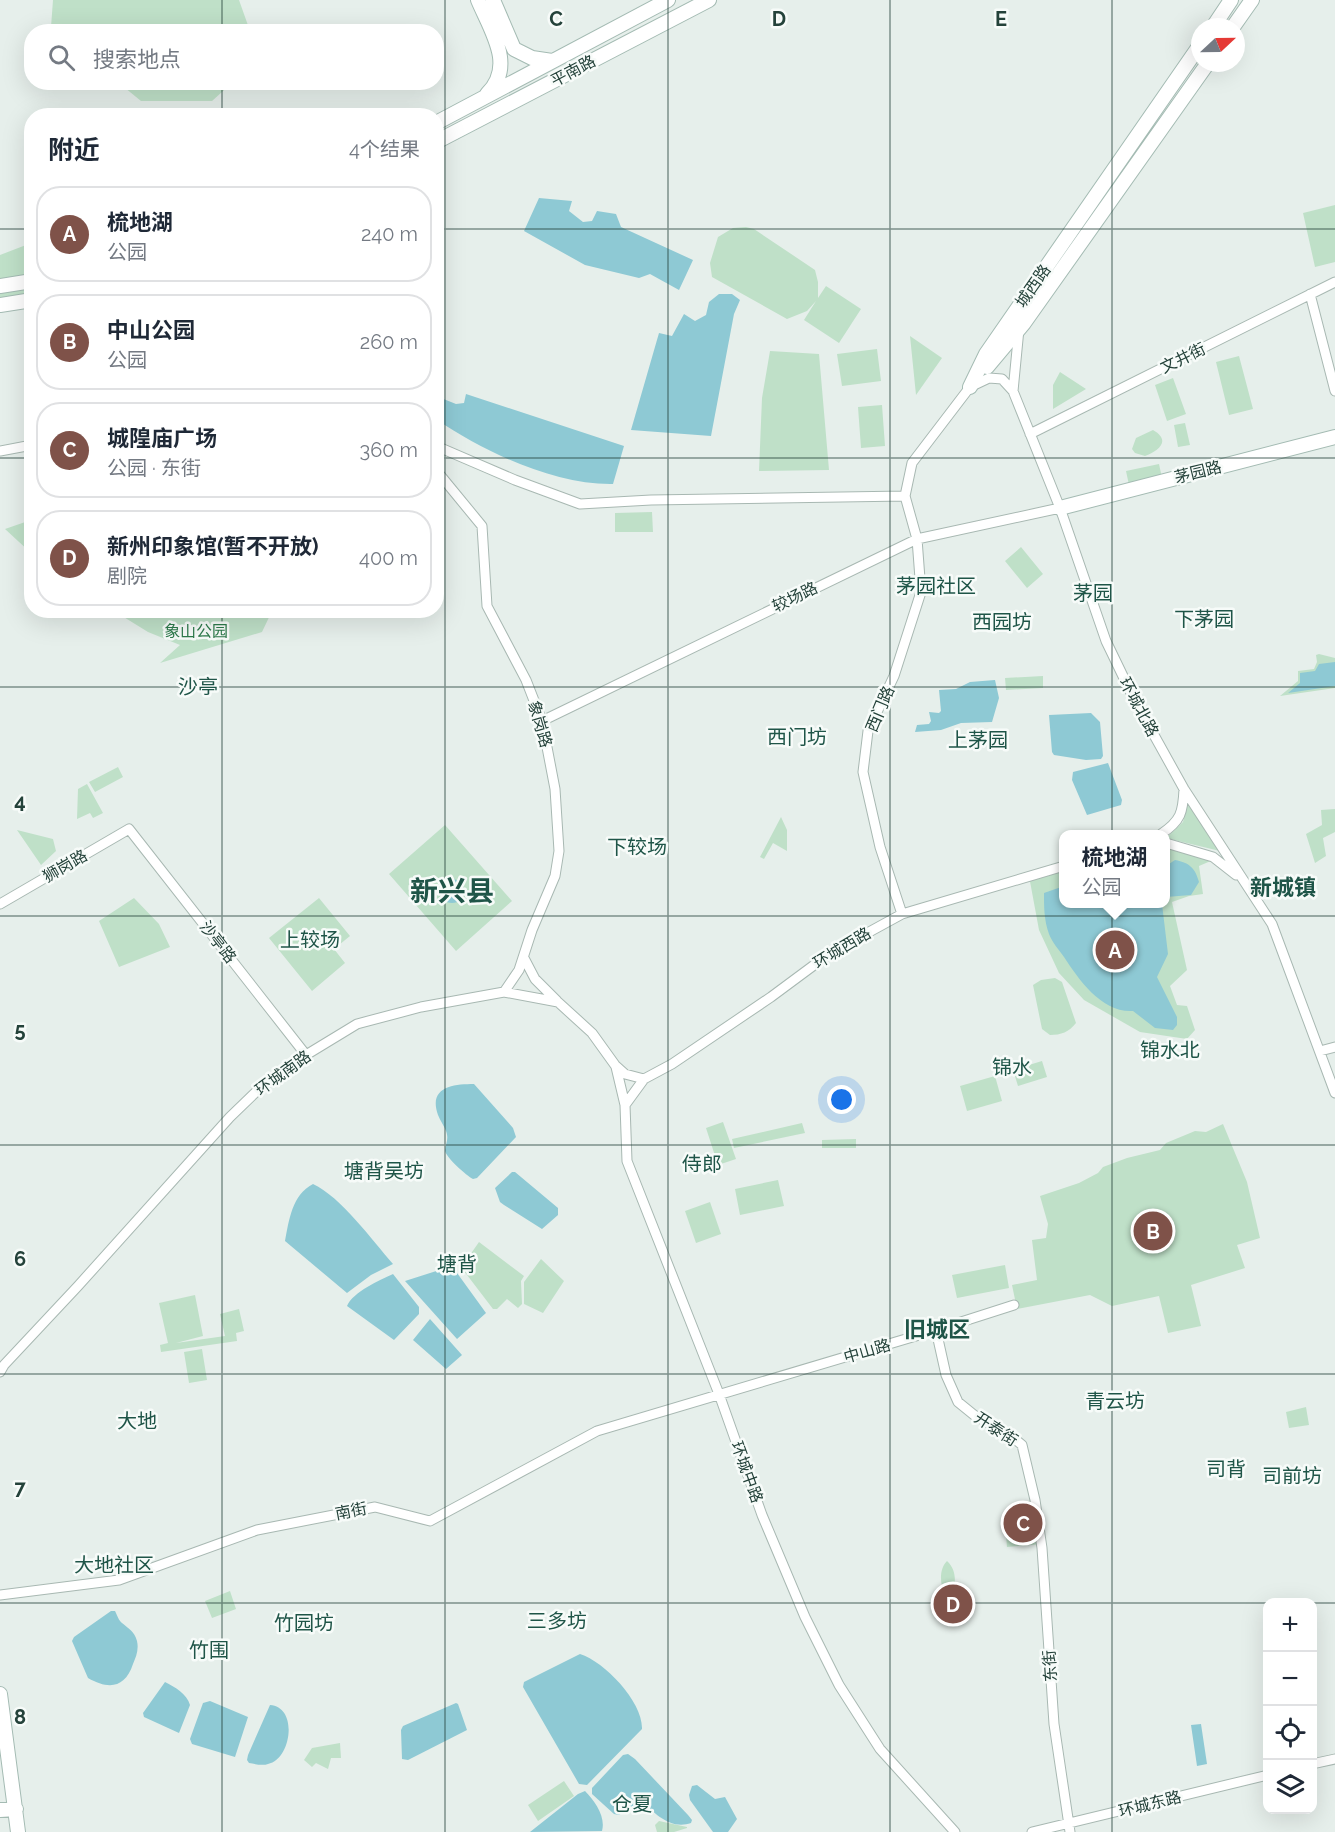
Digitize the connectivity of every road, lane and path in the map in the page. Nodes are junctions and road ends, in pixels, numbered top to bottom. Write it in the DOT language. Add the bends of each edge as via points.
graph roads {
  1 [pos="478,0"];
  2 [pos="493,0"];
  3 [pos="668,0"];
  4 [pos="709,0"];
  5 [pos="1232,0"];
  6 [pos="1252,0"];
  7 [pos="1219,18"];
  8 [pos="1239,18"];
  9 [pos="1191,58"];
  10 [pos="552,61"];
  11 [pos="1202,72"];
  12 [pos="480,101"];
  13 [pos="444,119"];
  14 [pos="444,138"];
  15 [pos="24,282"];
  16 [pos="1335,282"];
  17 [pos="0,286"];
  18 [pos="1310,294"];
  19 [pos="1025,297"];
  20 [pos="24,301"];
  21 [pos="0,305"];
  22 [pos="970,387"];
  23 [pos="1014,391"];
  24 [pos="1335,391"];
  25 [pos="1030,434"];
  26 [pos="1335,437"];
  27 [pos="24,446"];
  28 [pos="444,449"];
  29 [pos="0,451"];
  30 [pos="444,480"];
  31 [pos="905,496"];
  32 [pos="1060,508"];
  33 [pos="917,539"];
  34 [pos="542,721"];
  35 [pos="1184,789"];
  36 [pos="129,829"];
  37 [pos="1167,830"];
  38 [pos="1170,844"];
  39 [pos="1059,867"];
  40 [pos="1242,880"];
  41 [pos="0,903"];
  42 [pos="902,914"];
  43 [pos="524,958"];
  44 [pos="504,992"];
  45 [pos="558,1002"];
  46 [pos="1335,1047"];
  47 [pos="1320,1051"];
  48 [pos="306,1055"];
  49 [pos="615,1065"];
  50 [pos="644,1079"];
  51 [pos="1335,1093"];
  52 [pos="626,1106"];
  53 [pos="1014,1305"];
  54 [pos="936,1330"];
  55 [pos="1,1367"];
  56 [pos="719,1394"];
  57 [pos="1035,1500"];
  58 [pos="0,1595"];
  59 [pos="0,1694"];
  60 [pos="1335,1759"];
  61 [pos="1317,1763"];
  62 [pos="1263,1776"];
  63 [pos="16,1809"];
  64 [pos="0,1810"];
  65 [pos="1069,1828"];
  66 [pos="18,1832"];
  67 [pos="955,1832"];
  68 [pos="1032,1832"];
  1 -- 12 [label="main road" via="502,63 493,88"];
  2 -- 10 [label="main road" via="514,49 532,58"];
  3 -- 10 [label="main road, 平南路"];
  4 -- 14 [label="main road, 平南路"];
  5 -- 7 [label="main road"];
  6 -- 8 [label="main road"];
  9 -- 19 [label="main road, 城西路"];
  10 -- 12 [label="main road, 平南路"];
  11 -- 22 [label="main road" via="1024,323"];
  12 -- 13 [label="main road, 平南路"];
  15 -- 17 [label="main road"];
  16 -- 18 [label="street, 文井街"];
  18 -- 24 [label="street"];
  18 -- 25 [label="street, 文井街"];
  19 -- 22 [label="main road, 城西路" via="986,354"];
  19 -- 23 [label="street, 环城北路"];
  20 -- 21 [label="main road"];
  22 -- 23 [label="street" via="989,378 1002,380"];
  22 -- 31 [label="street, 城西路" via="912,464"];
  23 -- 25 [label="street, 环城北路"];
  25 -- 32 [label="street, 环城北路"];
  26 -- 32 [label="main road, 茅园路"];
  27 -- 29 [label="street"];
  28 -- 31 [label="street" via="580,504"];
  30 -- 34 [label="street, 象岗路" via="482,526 487,606 526,680"];
  31 -- 33 [label="street, 城西路"];
  32 -- 33 [label="street, 较场路"];
  32 -- 35 [label="street, 环城北路" via="1106,641"];
  33 -- 34 [label="street, 较场路"];
  33 -- 42 [label="street, 西门路" via="921,591 894,676 868,731 863,772 880,847"];
  34 -- 43 [label="street, 象岗路" via="555,789 559,851 555,876"];
  35 -- 37 [label="street" via="1183,810"];
  35 -- 40 [label="street, 环城北路"];
  36 -- 41 [label="street, 狮岗路"];
  36 -- 48 [label="street, 沙亭路"];
  38 -- 40 [label="street" via="1213,857"];
  39 -- 42 [label="street, 环城西路"];
  40 -- 47 [label="street, 环城北路" via="1272,924"];
  42 -- 50 [label="street, 环城西路" via="829,954 672,1064"];
  43 -- 44 [label="street, 象岗路"];
  43 -- 45 [label="street" via="535,979"];
  44 -- 45 [label="street, 环城南路"];
  44 -- 48 [label="street, 环城南路" via="419,1007 357,1024"];
  45 -- 49 [label="street" via="592,1033"];
  46 -- 47 [label="street"];
  47 -- 51 [label="street, 环城北路"];
  48 -- 55 [label="street, 环城南路" via="259,1089 230,1117"];
  49 -- 50 [label="street" via="625,1074"];
  49 -- 52 [label="street, 环城中路"];
  50 -- 52 [label="street"];
  52 -- 56 [label="street, 环城中路" via="627,1161"];
  53 -- 54 [label="street, 中山路"];
  54 -- 56 [label="street, 中山路"];
  54 -- 57 [label="street, 开泰街" via="946,1375 958,1402 1022,1445"];
  56 -- 58 [label="street, 南街" via="597,1431 430,1521 375,1507 257,1530 119,1580"];
  56 -- 67 [label="street, 环城中路" via="771,1536 839,1685 880,1749"];
  57 -- 65 [label="street, 东街" via="1054,1724"];
  59 -- 63 [label="main road"];
  60 -- 61 [label="street"];
  62 -- 65 [label="street, 环城东路"];
  63 -- 64 [label="main road"];
  63 -- 66 [label="main road"];
  65 -- 68 [label="street, 环城东路"];
}
